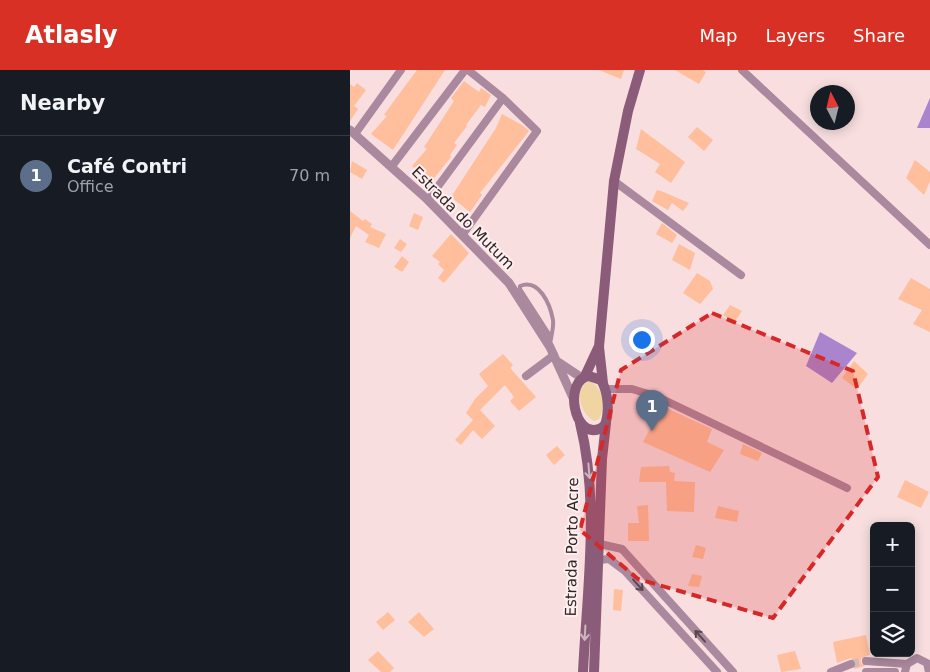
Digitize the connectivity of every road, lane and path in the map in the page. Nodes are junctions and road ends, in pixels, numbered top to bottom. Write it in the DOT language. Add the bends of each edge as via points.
graph roads {
  1 [pos="401,70"];
  2 [pos="464,70"];
  3 [pos="468,70"];
  4 [pos="640,70"];
  5 [pos="742,70"];
  6 [pos="503,98"];
  7 [pos="352,132"];
  8 [pos="392,166"];
  9 [pos="614,181"];
  10 [pos="428,200"];
  11 [pos="463,234"];
  12 [pos="930,245"];
  13 [pos="741,275"];
  14 [pos="551,337"];
  15 [pos="599,347"];
  16 [pos="554,355"];
  17 [pos="526,376"];
  18 [pos="583,377"];
  19 [pos="604,386"];
  20 [pos="574,400"];
  21 [pos="580,423"];
  22 [pos="606,423"];
  23 [pos="847,488"];
  24 [pos="600,544"];
  25 [pos="599,560"];
  26 [pos="866,661"];
  27 [pos="851,664"];
  28 [pos="906,664"];
  29 [pos="583,672"];
  30 [pos="594,672"];
  31 [pos="717,672"];
  32 [pos="733,672"];
  33 [pos="831,672"];
  34 [pos="866,672"];
  35 [pos="895,672"];
  36 [pos="905,672"];
  37 [pos="929,672"];
  1 -- 7 [label="street"];
  2 -- 8 [label="street"];
  3 -- 6 [label="street"];
  4 -- 9 [label="main road" via="628,110"];
  5 -- 12 [label="street"];
  6 -- 10 [label="street"];
  6 -- 11 [label="street" via="536,131"];
  7 -- 8 [label="street, Estrada do Mutum"];
  8 -- 10 [label="street, Estrada do Mutum"];
  9 -- 13 [label="street"];
  9 -- 15 [label="main road"];
  10 -- 11 [label="street, Estrada do Mutum"];
  11 -- 16 [label="street, Estrada do Mutum" via="509,284"];
  14 -- 14 [label="lane" via="553,321 542,292 526,283 520,286"];
  14 -- 16 [label="lane"];
  15 -- 18 [label="main road"];
  15 -- 19 [label="main road"];
  16 -- 17 [label="street"];
  16 -- 18 [label="street, Estrada do Mutum"];
  16 -- 20 [label="street, Estrada do Mutum"];
  18 -- 19 [label="main road" via="594,376"];
  18 -- 20 [label="main road" via="576,386"];
  19 -- 22 [label="main road"];
  19 -- 23 [label="street" via="632,389 658,397"];
  20 -- 21 [label="main road"];
  21 -- 22 [label="main road" via="593,431"];
  21 -- 29 [label="main road, Estrada Porto Acre, one-way" via="588,454 591,487"];
  22 -- 24 [label="main road, Estrada Porto Acre"];
  24 -- 25 [label="main road, Estrada Porto Acre"];
  32 -- 24 [label="street, one-way" via="622,549"];
  25 -- 30 [label="main road, Estrada Porto Acre"];
  25 -- 31 [label="street, one-way" via="609,559 625,571"];
  26 -- 28 [label="street"];
  27 -- 33 [label="street"];
  28 -- 36 [label="street"];
  28 -- 37 [label="street" via="911,659 923,659"];
  34 -- 35 [label="street"];
}
